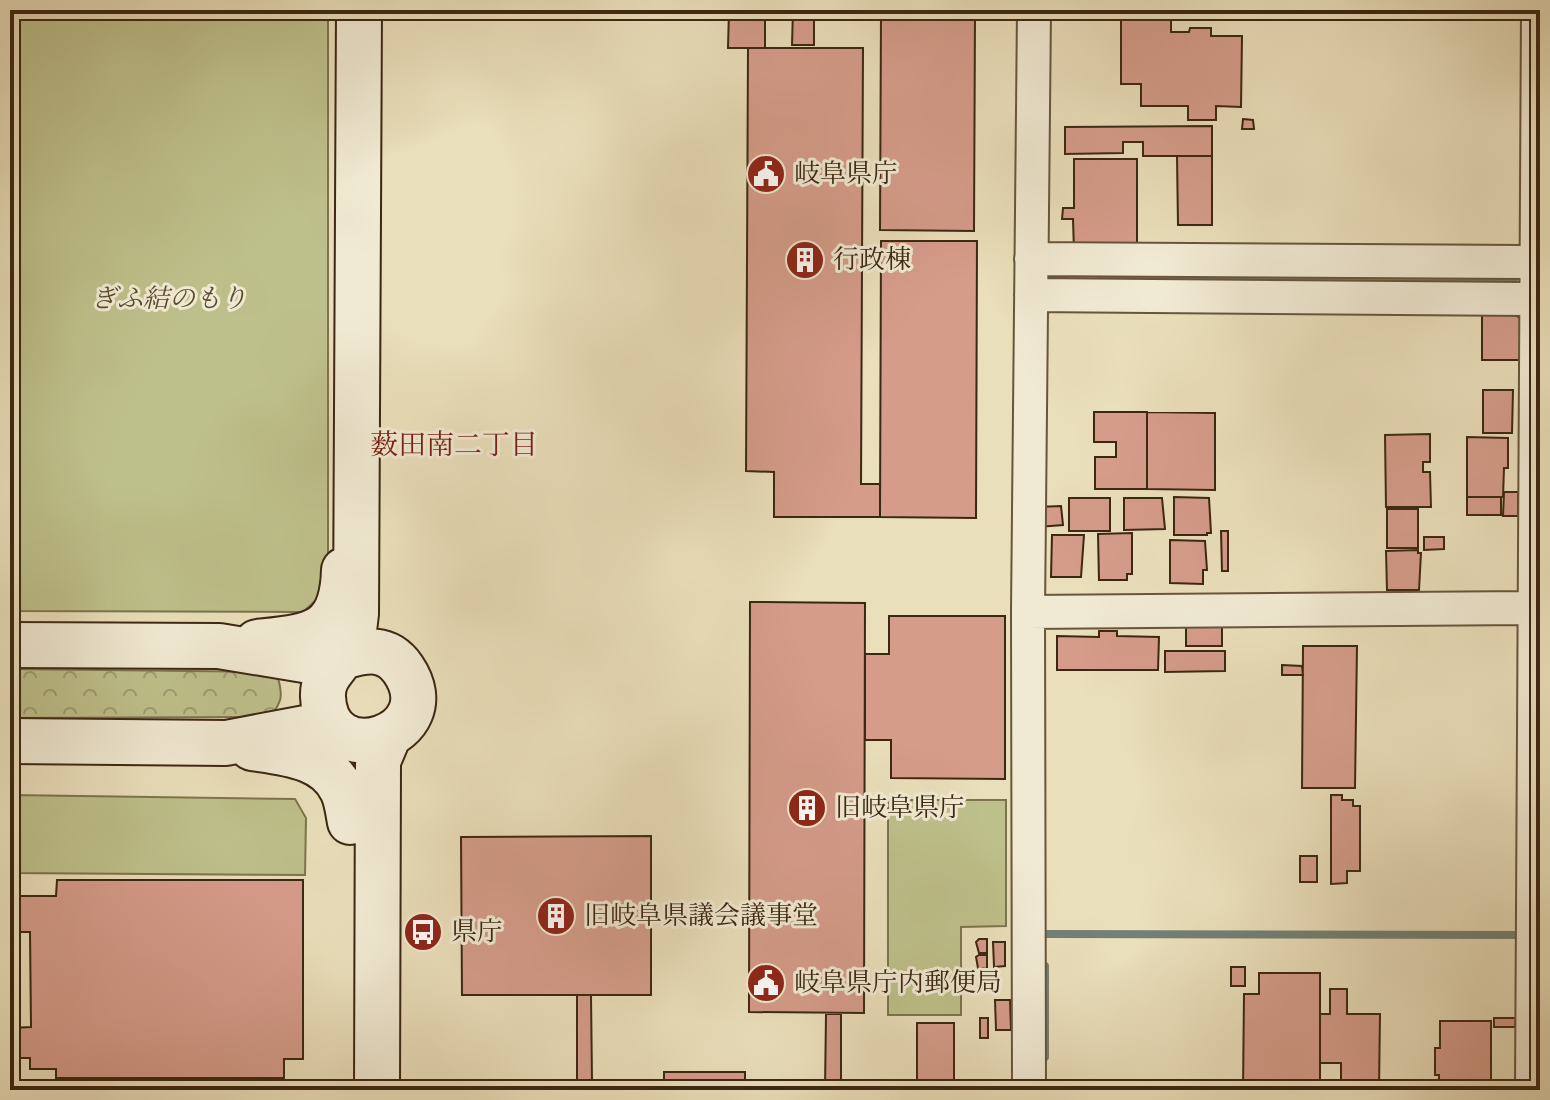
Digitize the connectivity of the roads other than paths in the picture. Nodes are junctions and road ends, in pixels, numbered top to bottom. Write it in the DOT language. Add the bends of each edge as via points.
graph roads {
  1 [pos="359,10"];
  2 [pos="386,10"];
  3 [pos="1034,10"];
  4 [pos="1538,10"];
  5 [pos="1031,259"];
  6 [pos="1538,262"];
  7 [pos="1031,295"];
  8 [pos="1538,299"];
  9 [pos="357,497"];
  10 [pos="1537,608"];
  11 [pos="1028,612"];
  12 [pos="10,645"];
  13 [pos="219,646"];
  14 [pos="385,653"];
  15 [pos="339,661"];
  16 [pos="356,733"];
  17 [pos="10,741"];
  18 [pos="226,743"];
  19 [pos="350,822"];
  20 [pos="1537,937"];
  21 [pos="354,1090"];
  22 [pos="377,1090"];
  23 [pos="1029,1090"];
  24 [pos="1532,1090"];
  1 -- 9 [label="street"];
  2 -- 14 [label="street" via="385,529 380,573"];
  3 -- 5 [label="street"];
  4 -- 6 [label="street"];
  5 -- 6 [label="street"];
  5 -- 7 [label="street"];
  6 -- 8 [label="street"];
  7 -- 8 [label="street"];
  7 -- 11 [label="street"];
  8 -- 10 [label="street"];
  9 -- 13 [label="street" via="344,537 343,583 334,616 305,637"];
  9 -- 15 [label="street" via="354,634"];
  10 -- 11 [label="street"];
  10 -- 20 [label="street"];
  11 -- 23 [label="street"];
  12 -- 13 [label="street"];
  13 -- 15 [label="street"];
  14 -- 15 [label="street" via="364,651"];
  14 -- 16 [label="street" via="397,660 412,689 412,711 404,724"];
  15 -- 16 [label="street" via="326,679 323,696"];
  16 -- 18 [label="street" via="310,727"];
  16 -- 19 [label="street"];
  16 -- 22 [label="street" via="378,761"];
  17 -- 18 [label="street"];
  18 -- 19 [label="street" via="311,760 333,776"];
  19 -- 21 [label="street"];
  20 -- 24 [label="street"];
}
